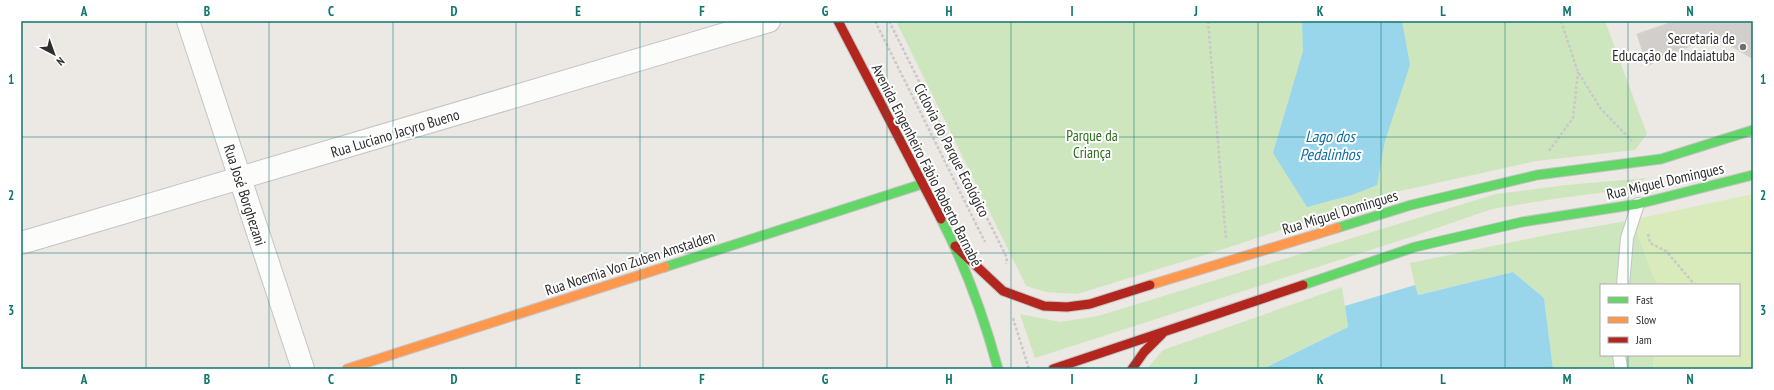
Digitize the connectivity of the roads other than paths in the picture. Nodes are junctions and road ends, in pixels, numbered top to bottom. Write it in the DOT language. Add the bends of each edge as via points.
graph roads {
  1 [pos="188,21"];
  2 [pos="769,21"];
  3 [pos="838,21"];
  4 [pos="1753,130"];
  5 [pos="1753,175"];
  6 [pos="239,179"];
  7 [pos="922,184"];
  8 [pos="1638,204"];
  9 [pos="21,243"];
  10 [pos="955,246"];
  11 [pos="1623,284"];
  12 [pos="1164,332"];
  13 [pos="1619,356"];
  14 [pos="303,369"];
  15 [pos="347,369"];
  16 [pos="998,369"];
  17 [pos="1053,369"];
  18 [pos="1132,369"];
  19 [pos="1621,369"];
  1 -- 6 [label="street, Rua José Borghezani"];
  2 -- 6 [label="street, Rua Luciano Jacyro Bueno"];
  3 -- 7 [label="main road, Avenida Engenheiro Fábio Roberto Barnabé"];
  4 -- 10 [label="main road, Rua Miguel Domingues" via="1661,159 1537,175 1411,205 1090,304 1044,306 1004,291"];
  5 -- 8 [label="main road, Rua Miguel Domingues"];
  6 -- 9 [label="street, Rua Luciano Jacyro Bueno"];
  6 -- 14 [label="street, Rua José Borghezani"];
  7 -- 10 [label="main road, Avenida Engenheiro Fábio Roberto Barnabé"];
  7 -- 15 [label="main road, Rua Noemia Von Zuben Amstalden"];
  8 -- 11 [label="lane" via="1627,238"];
  8 -- 12 [label="main road, Rua Miguel Domingues" via="1522,222 1415,247"];
  10 -- 16 [label="main road, Avenida Engenheiro Fábio Roberto Barnabé" via="986,323"];
  12 -- 17 [label="main road, Rua Miguel Domingues"];
  12 -- 18 [label="main road" via="1144,352"];
  13 -- 19 [label="lane"];
}
